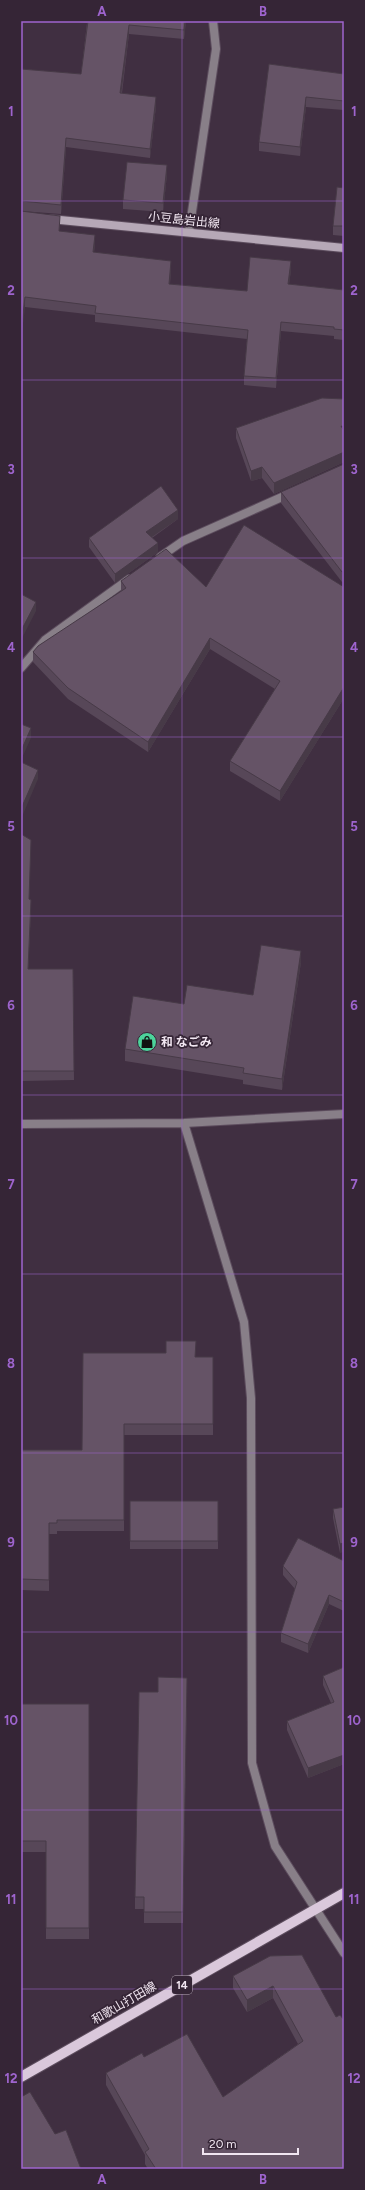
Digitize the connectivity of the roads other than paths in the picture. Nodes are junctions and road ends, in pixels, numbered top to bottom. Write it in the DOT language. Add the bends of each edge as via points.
graph roads {
  1 [pos="213,21"];
  2 [pos="44,218"];
  3 [pos="189,232"];
  4 [pos="344,248"];
  5 [pos="296,490"];
  6 [pos="151,563"];
  7 [pos="138,572"];
  8 [pos="21,668"];
  9 [pos="344,1114"];
  10 [pos="184,1123"];
  11 [pos="21,1124"];
  12 [pos="344,1894"];
  13 [pos="315,1910"];
  14 [pos="344,1953"];
  15 [pos="21,2077"];
  1 -- 3 [label="street" via="216,49"];
  2 -- 3 [label="main road, 小豆島岩出線"];
  3 -- 4 [label="main road, 小豆島岩出線"];
  5 -- 6 [label="street" via="183,541"];
  7 -- 8 [label="street" via="45,640"];
  9 -- 10 [label="street"];
  10 -- 11 [label="street"];
  10 -- 13 [label="street" via="244,1322 252,1398 252,1763 275,1846"];
  12 -- 13 [label="main road, 和歌山打田線 / 14"];
  13 -- 14 [label="street"];
  13 -- 15 [label="main road, 和歌山打田線 / 14"];
}
